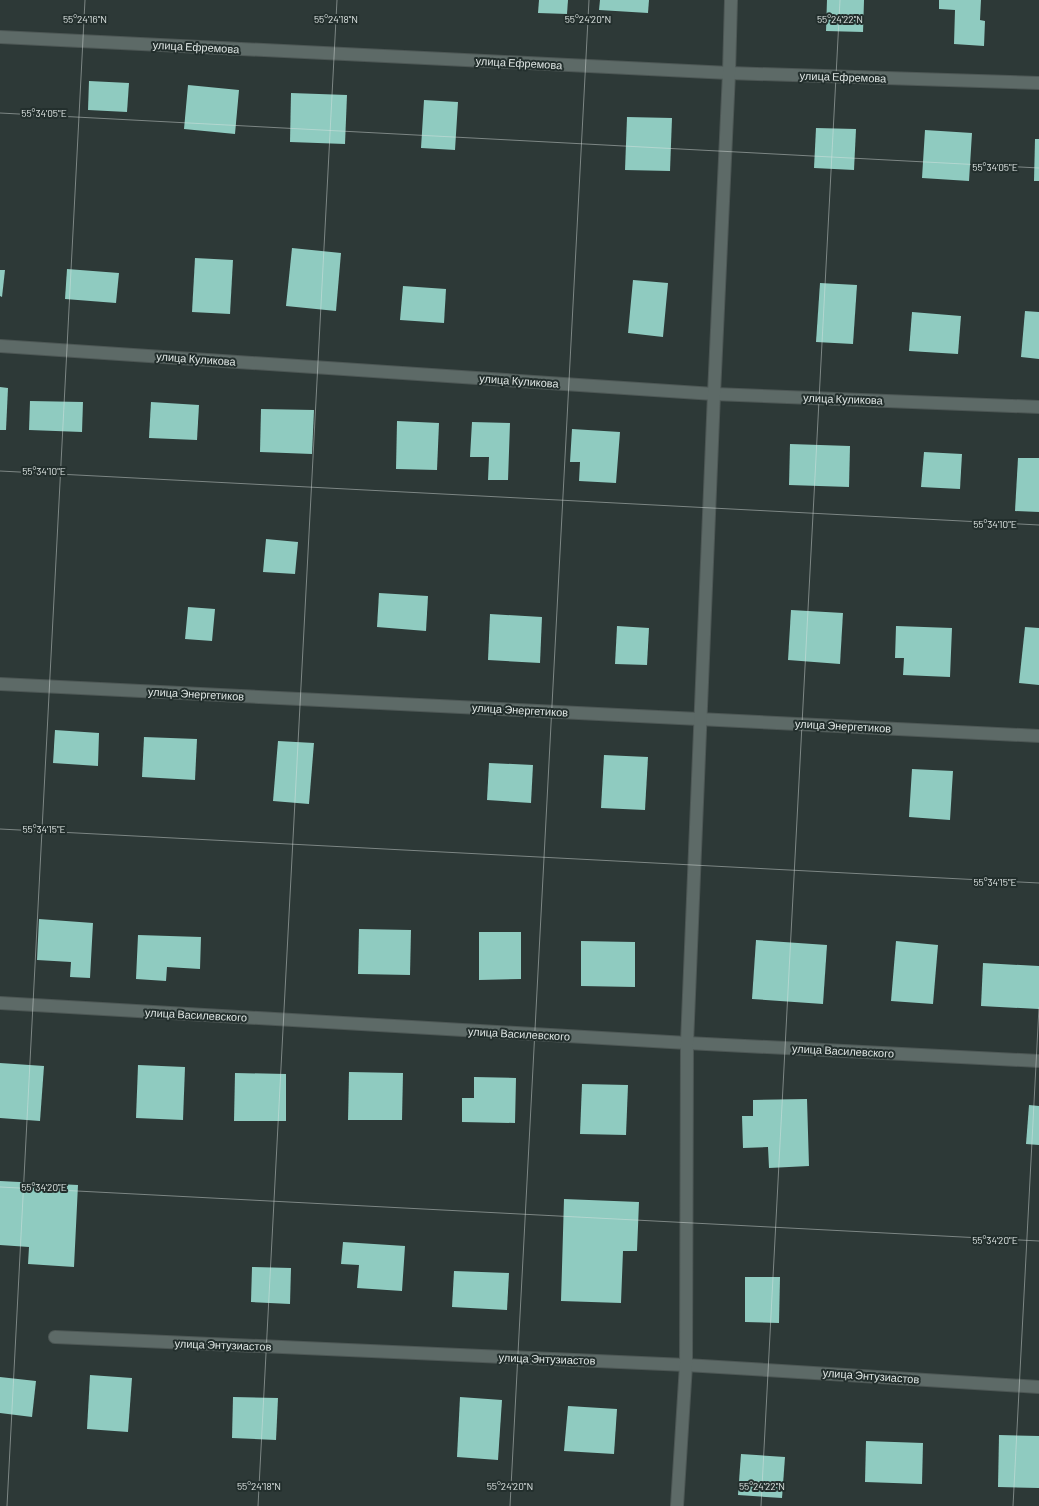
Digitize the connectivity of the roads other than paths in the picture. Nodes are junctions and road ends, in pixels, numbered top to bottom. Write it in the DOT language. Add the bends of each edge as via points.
graph roads {
  1 [pos="731,0"];
  2 [pos="0,37"];
  3 [pos="729,73"];
  4 [pos="1039,83"];
  5 [pos="0,346"];
  6 [pos="714,394"];
  7 [pos="1039,407"];
  8 [pos="0,684"];
  9 [pos="700,719"];
  10 [pos="1039,736"];
  11 [pos="0,1003"];
  12 [pos="687,1043"];
  13 [pos="1039,1061"];
  14 [pos="55,1338"];
  15 [pos="686,1365"];
  16 [pos="1039,1386"];
  17 [pos="677,1506"];
  1 -- 3 [label="street"];
  2 -- 3 [label="street, улица Ефремова"];
  3 -- 4 [label="street, улица Ефремова"];
  3 -- 6 [label="street"];
  5 -- 6 [label="street, улица Куликова"];
  6 -- 7 [label="street, улица Куликова"];
  6 -- 9 [label="street"];
  8 -- 9 [label="street, улица Энергетиков"];
  9 -- 10 [label="street, улица Энергетиков"];
  9 -- 12 [label="street"];
  11 -- 12 [label="street, улица Василевского"];
  12 -- 13 [label="street, улица Василевского"];
  12 -- 15 [label="street"];
  14 -- 15 [label="street, улица Энтузиастов"];
  15 -- 16 [label="street, улица Энтузиастов"];
  15 -- 17 [label="street"];
}
